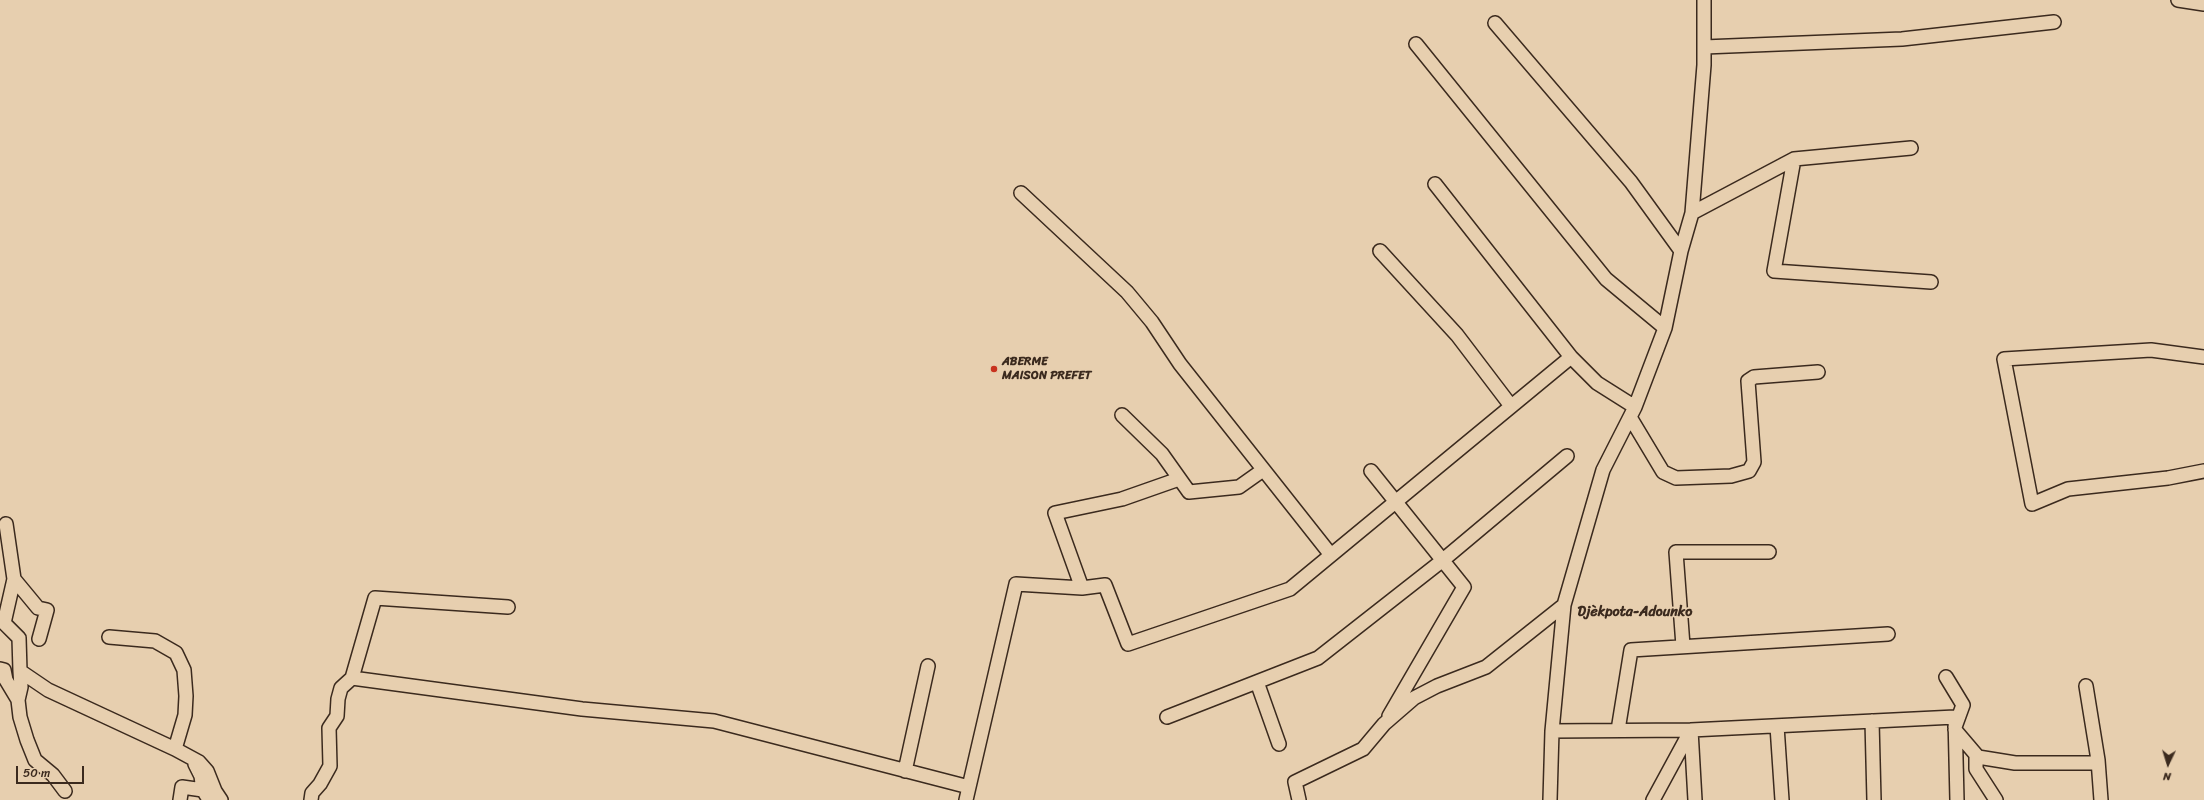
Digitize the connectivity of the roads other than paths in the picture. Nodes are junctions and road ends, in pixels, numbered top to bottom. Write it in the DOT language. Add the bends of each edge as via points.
graph roads {
  1 [pos="1704,0"];
  2 [pos="2178,0"];
  3 [pos="2204,4"];
  4 [pos="2054,22"];
  5 [pos="1495,23"];
  6 [pos="1416,44"];
  7 [pos="1704,47"];
  8 [pos="1911,148"];
  9 [pos="1794,159"];
  10 [pos="1434,184"];
  11 [pos="1022,193"];
  12 [pos="1692,213"];
  13 [pos="1380,251"];
  14 [pos="1681,251"];
  15 [pos="1931,282"];
  16 [pos="1665,328"];
  17 [pos="1571,357"];
  18 [pos="2204,357"];
  19 [pos="1818,372"];
  20 [pos="1511,406"];
  21 [pos="1632,412"];
  22 [pos="1122,415"];
  23 [pos="1567,456"];
  24 [pos="1263,470"];
  25 [pos="1371,471"];
  26 [pos="2204,471"];
  27 [pos="1179,479"];
  28 [pos="1395,502"];
  29 [pos="0,536"];
  30 [pos="1769,552"];
  31 [pos="1331,555"];
  32 [pos="1443,560"];
  33 [pos="14,579"];
  34 [pos="1082,588"];
  35 [pos="1564,605"];
  36 [pos="508,607"];
  37 [pos="2,621"];
  38 [pos="1888,634"];
  39 [pos="109,637"];
  40 [pos="39,639"];
  41 [pos="1683,646"];
  42 [pos="928,666"];
  43 [pos="20,671"];
  44 [pos="2,676"];
  45 [pos="1946,677"];
  46 [pos="352,678"];
  47 [pos="1257,682"];
  48 [pos="2086,686"];
  49 [pos="18,700"];
  50 [pos="1167,717"];
  51 [pos="1872,721"];
  52 [pos="1384,724"];
  53 [pos="1777,726"];
  54 [pos="1955,729"];
  55 [pos="1552,730"];
  56 [pos="1618,730"];
  57 [pos="1692,730"];
  58 [pos="1279,744"];
  59 [pos="175,749"];
  60 [pos="1976,755"];
  61 [pos="191,757"];
  62 [pos="2098,763"];
  63 [pos="904,771"];
  64 [pos="969,787"];
  65 [pos="203,790"];
  66 [pos="65,791"];
  67 [pos="1550,795"];
  68 [pos="180,800"];
  69 [pos="221,800"];
  70 [pos="311,800"];
  71 [pos="966,800"];
  72 [pos="1299,800"];
  73 [pos="1538,800"];
  74 [pos="1653,800"];
  75 [pos="1695,800"];
  76 [pos="1782,800"];
  77 [pos="1874,800"];
  78 [pos="1957,800"];
  79 [pos="1996,800"];
  80 [pos="2101,800"];
  1 -- 7 [label="street"];
  2 -- 3 [label="street"];
  4 -- 7 [label="street" via="1902,39"];
  5 -- 14 [label="street" via="1632,182"];
  6 -- 16 [label="street" via="1606,279"];
  7 -- 12 [label="street"];
  8 -- 9 [label="street"];
  9 -- 12 [label="street"];
  9 -- 15 [label="street" via="1774,271"];
  10 -- 17 [label="street"];
  11 -- 24 [label="street" via="1127,292"];
  12 -- 14 [label="street"];
  13 -- 20 [label="street" via="1457,336"];
  14 -- 16 [label="street"];
  16 -- 21 [label="street"];
  17 -- 20 [label="street"];
  17 -- 21 [label="street"];
  18 -- 26 [label="street" via="2151,350 2004,359 2032,504 2068,490"];
  19 -- 21 [label="street" via="1754,377 1748,382 1754,462 1749,471 1731,476 1676,478 1663,472"];
  20 -- 28 [label="street"];
  21 -- 35 [label="street" via="1603,470"];
  22 -- 27 [label="street" via="1162,454"];
  23 -- 32 [label="street"];
  24 -- 27 [label="street" via="1239,487 1196,492 1189,492"];
  24 -- 31 [label="street"];
  25 -- 28 [label="street"];
  27 -- 34 [label="street" via="1122,499 1055,513"];
  28 -- 31 [label="street"];
  28 -- 32 [label="street"];
  29 -- 33 [label="street" via="6,524"];
  30 -- 41 [label="street" via="1676,552"];
  31 -- 34 [label="street" via="1290,589 1128,644 1105,585"];
  32 -- 47 [label="street" via="1318,658"];
  32 -- 52 [label="street" via="1464,586"];
  33 -- 37 [label="street"];
  33 -- 40 [label="street" via="38,608 48,610"];
  34 -- 64 [label="street" via="1016,584"];
  35 -- 52 [label="street" via="1492,662 1420,695"];
  35 -- 55 [label="street"];
  36 -- 46 [label="street" via="375,598"];
  37 -- 43 [label="street" via="18,638"];
  38 -- 41 [label="street"];
  39 -- 59 [label="street" via="155,641 176,653 184,670 186,696 185,715"];
  41 -- 56 [label="street" via="1631,650"];
  42 -- 63 [label="street"];
  43 -- 49 [label="street" via="21,687"];
  43 -- 59 [label="street" via="48,690"];
  44 -- 49 [label="street"];
  45 -- 54 [label="street" via="1963,705"];
  46 -- 63 [label="street" via="582,709 714,721"];
  46 -- 70 [label="street" via="341,688 337,716 329,728 330,766 312,793"];
  47 -- 50 [label="street"];
  47 -- 58 [label="street"];
  48 -- 62 [label="street"];
  49 -- 66 [label="street" via="20,717 36,760 53,775"];
  51 -- 53 [label="street"];
  51 -- 54 [label="street" via="1955,717"];
  51 -- 77 [label="street"];
  52 -- 72 [label="street" via="1363,749 1294,782"];
  53 -- 57 [label="street"];
  53 -- 76 [label="street"];
  54 -- 60 [label="street"];
  54 -- 78 [label="street"];
  55 -- 56 [label="street"];
  55 -- 67 [label="street"];
  56 -- 57 [label="street"];
  57 -- 74 [label="street"];
  57 -- 75 [label="street"];
  59 -- 61 [label="street"];
  60 -- 62 [label="street" via="2014,764"];
  60 -- 79 [label="street" via="1976,769"];
  61 -- 65 [label="street" via="201,776"];
  61 -- 69 [label="street" via="207,771"];
  62 -- 80 [label="street"];
  63 -- 64 [label="street"];
  64 -- 71 [label="street"];
  65 -- 68 [label="street" via="182,787"];
  65 -- 69 [label="street" via="208,798"];
  67 -- 73 [label="street"];
}
